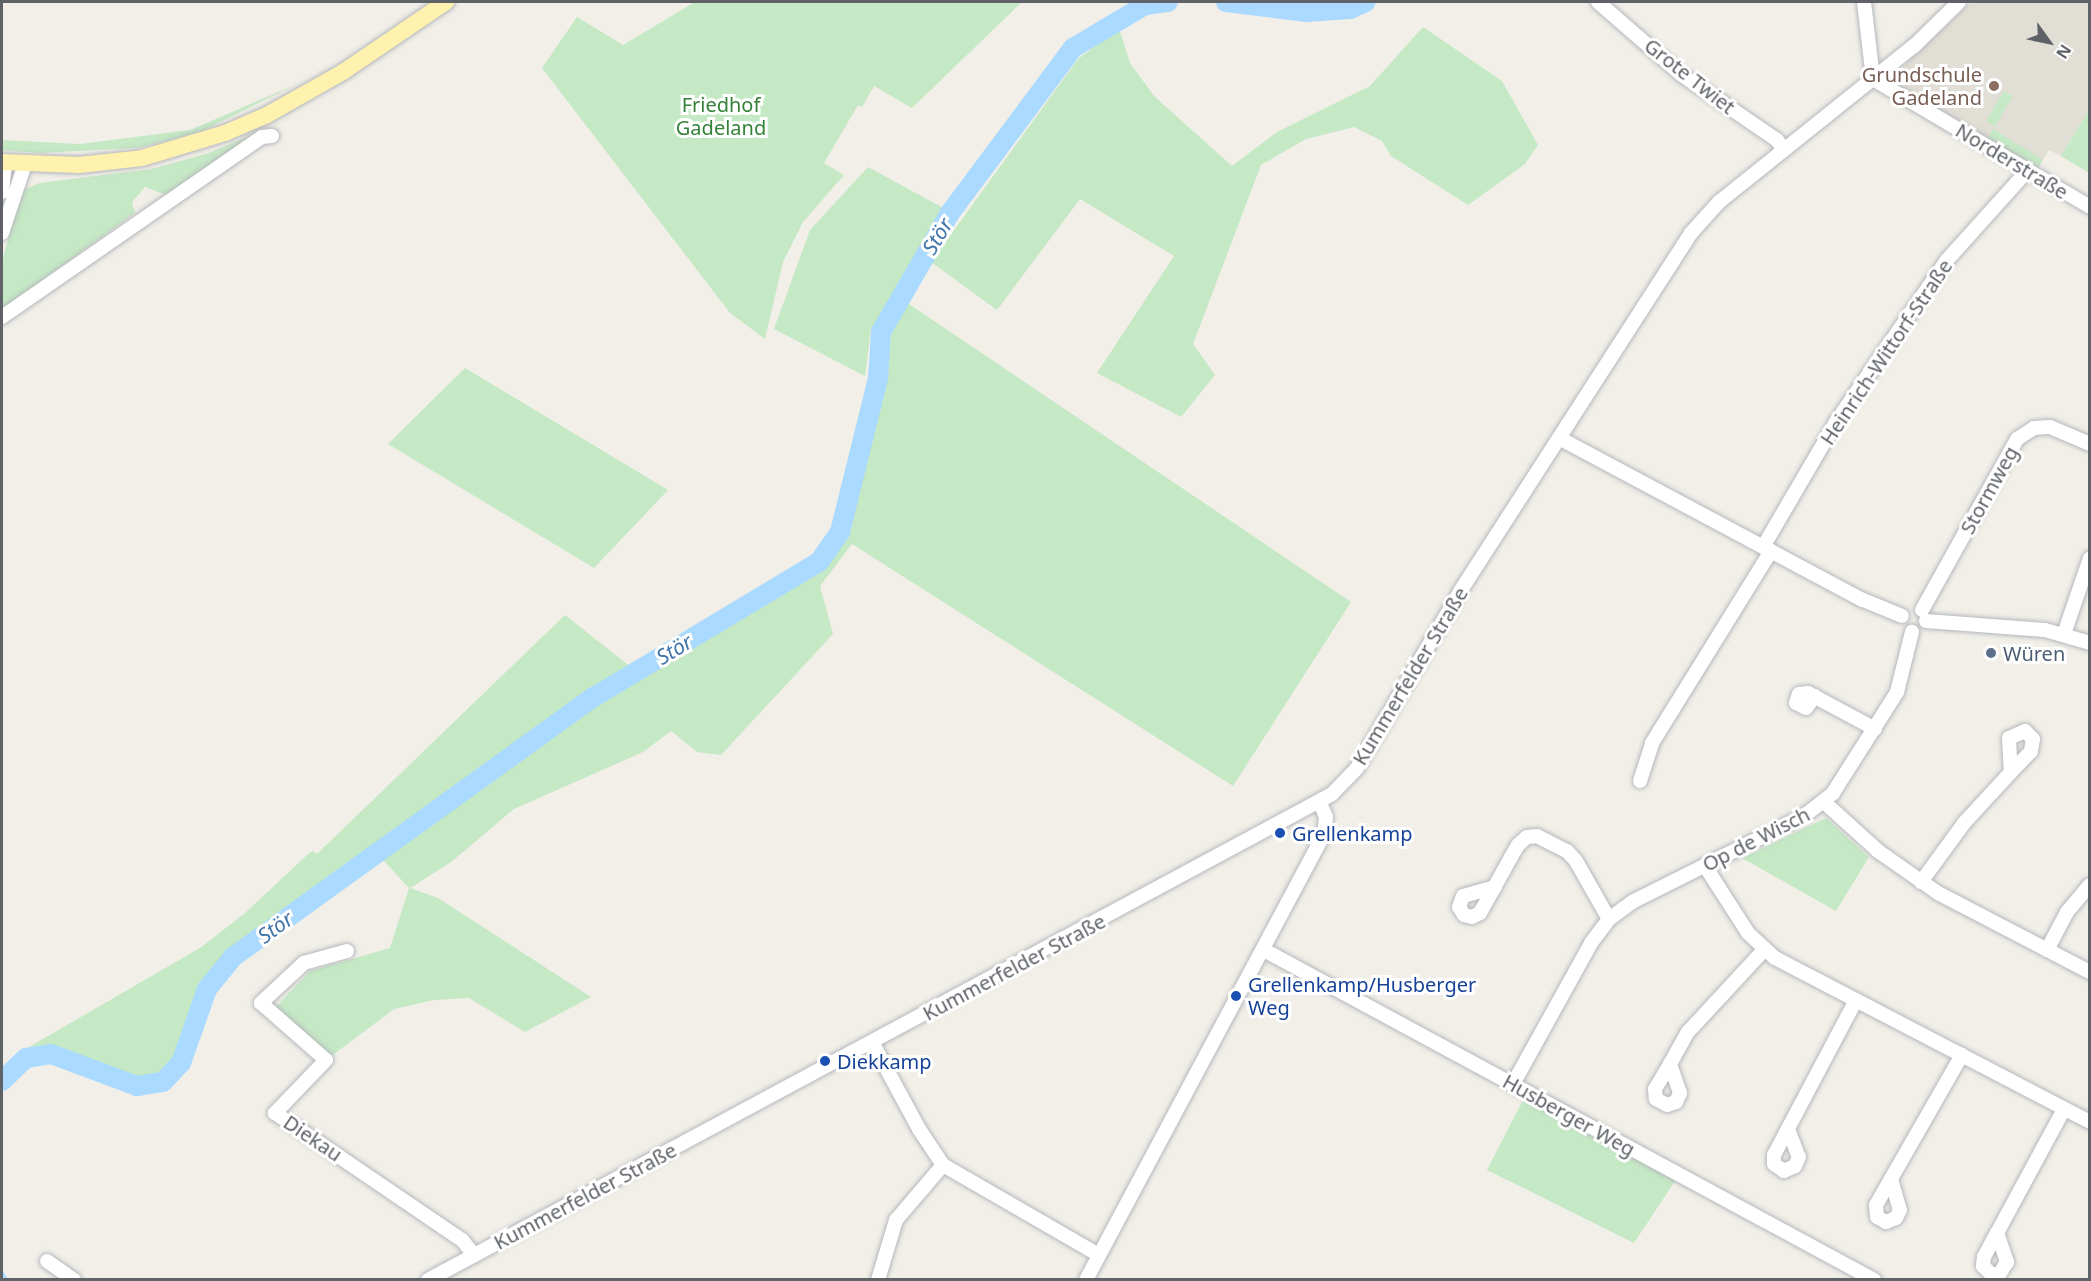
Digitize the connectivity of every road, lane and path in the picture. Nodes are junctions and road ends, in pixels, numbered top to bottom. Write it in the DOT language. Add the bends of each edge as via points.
graph roads {
  1 [pos="446,2"];
  2 [pos="1598,2"];
  3 [pos="1864,2"];
  4 [pos="1959,2"];
  5 [pos="1874,79"];
  6 [pos="272,136"];
  7 [pos="1783,149"];
  8 [pos="3,162"];
  9 [pos="25,164"];
  10 [pos="2028,171"];
  11 [pos="2,192"];
  12 [pos="2090,207"];
  13 [pos="2,226"];
  14 [pos="2,317"];
  15 [pos="1559,438"];
  16 [pos="2090,444"];
  17 [pos="1767,549"];
  18 [pos="2090,558"];
  19 [pos="1902,616"];
  20 [pos="1924,616"];
  21 [pos="1912,632"];
  22 [pos="2064,634"];
  23 [pos="2090,643"];
  24 [pos="1815,696"];
  25 [pos="1875,729"];
  26 [pos="2011,772"];
  27 [pos="1640,782"];
  28 [pos="1320,802"];
  29 [pos="1824,802"];
  30 [pos="1705,866"];
  31 [pos="1921,882"];
  32 [pos="2090,885"];
  33 [pos="1495,887"];
  34 [pos="1609,920"];
  35 [pos="1264,950"];
  36 [pos="1764,950"];
  37 [pos="2047,950"];
  38 [pos="347,951"];
  39 [pos="2090,972"];
  40 [pos="1856,1000"];
  41 [pos="872,1042"];
  42 [pos="1962,1055"];
  43 [pos="1670,1064"];
  44 [pos="1514,1084"];
  45 [pos="2064,1109"];
  46 [pos="2090,1122"];
  47 [pos="1788,1129"];
  48 [pos="944,1165"];
  49 [pos="1891,1179"];
  50 [pos="1997,1233"];
  51 [pos="474,1255"];
  52 [pos="1099,1255"];
  53 [pos="47,1261"];
  54 [pos="74,1280"];
  55 [pos="428,1280"];
  56 [pos="878,1280"];
  57 [pos="1086,1280"];
  58 [pos="1874,1280"];
  1 -- 9 [label="main road" via="343,72 267,115 225,133 142,158 80,165"];
  2 -- 7 [label="street, Grote Twiet" via="1682,75 1777,140"];
  3 -- 5 [label="street"];
  4 -- 5 [label="street, Kummerfelder Straße" via="1935,28"];
  5 -- 7 [label="street, Kummerfelder Straße"];
  5 -- 10 [label="street, Norderstraße"];
  6 -- 14 [label="street" via="262,137"];
  7 -- 15 [label="street, Kummerfelder Straße" via="1719,202 1691,233"];
  8 -- 9 [label="main road"];
  8 -- 11 [label="street"];
  9 -- 13 [label="street" via="11,213"];
  10 -- 12 [label="street, Norderstraße"];
  10 -- 17 [label="street, Heinrich-Wittorf-Straße" via="1947,260 1836,422"];
  15 -- 17 [label="street"];
  15 -- 28 [label="street, Kummerfelder Straße" via="1461,590 1357,768"];
  16 -- 20 [label="street, Stormweg" via="2050,427 2034,428 2017,439"];
  17 -- 19 [label="street" via="1863,600"];
  17 -- 27 [label="street, Heinrich-Wittorf-Straße" via="1652,743"];
  18 -- 22 [label="street"];
  19 -- 20 [label="street" via="1910,608"];
  19 -- 21 [label="street" via="1904,626"];
  20 -- 21 [label="street" via="1922,629"];
  20 -- 22 [label="street"];
  21 -- 25 [label="street, Op de Wisch" via="1901,680"];
  22 -- 23 [label="street"];
  24 -- 25 [label="street"];
  25 -- 29 [label="street, Op de Wisch"];
  26 -- 31 [label="street" via="1950,840"];
  28 -- 35 [label="street" via="1326,817 1324,834"];
  28 -- 41 [label="street, Kummerfelder Straße"];
  29 -- 30 [label="street, Op de Wisch"];
  29 -- 31 [label="street" via="1878,851"];
  30 -- 34 [label="street, Op de Wisch" via="1632,902"];
  30 -- 36 [label="street" via="1748,933"];
  31 -- 37 [label="street"];
  32 -- 37 [label="street" via="2067,912"];
  33 -- 34 [label="street" via="1518,845 1527,837 1537,836 1567,851 1576,861"];
  34 -- 44 [label="street, Op de Wisch" via="1591,943"];
  35 -- 44 [label="street, Husberger Weg"];
  35 -- 52 [label="street"];
  36 -- 40 [label="street"];
  36 -- 43 [label="street" via="1700,1016"];
  37 -- 39 [label="street"];
  38 -- 51 [label="street, Diekau" via="304,963 261,1003 326,1060 275,1113 463,1241"];
  40 -- 42 [label="street"];
  40 -- 47 [label="street"];
  41 -- 48 [label="street" via="919,1129"];
  41 -- 51 [label="street, Kummerfelder Straße"];
  42 -- 45 [label="street"];
  42 -- 49 [label="street"];
  44 -- 58 [label="street, Husberger Weg"];
  45 -- 46 [label="street"];
  45 -- 50 [label="street"];
  48 -- 52 [label="street"];
  48 -- 56 [label="street" via="896,1220"];
  51 -- 55 [label="street, Kummerfelder Straße"];
  52 -- 57 [label="street"];
  53 -- 54 [label="street"];
}
